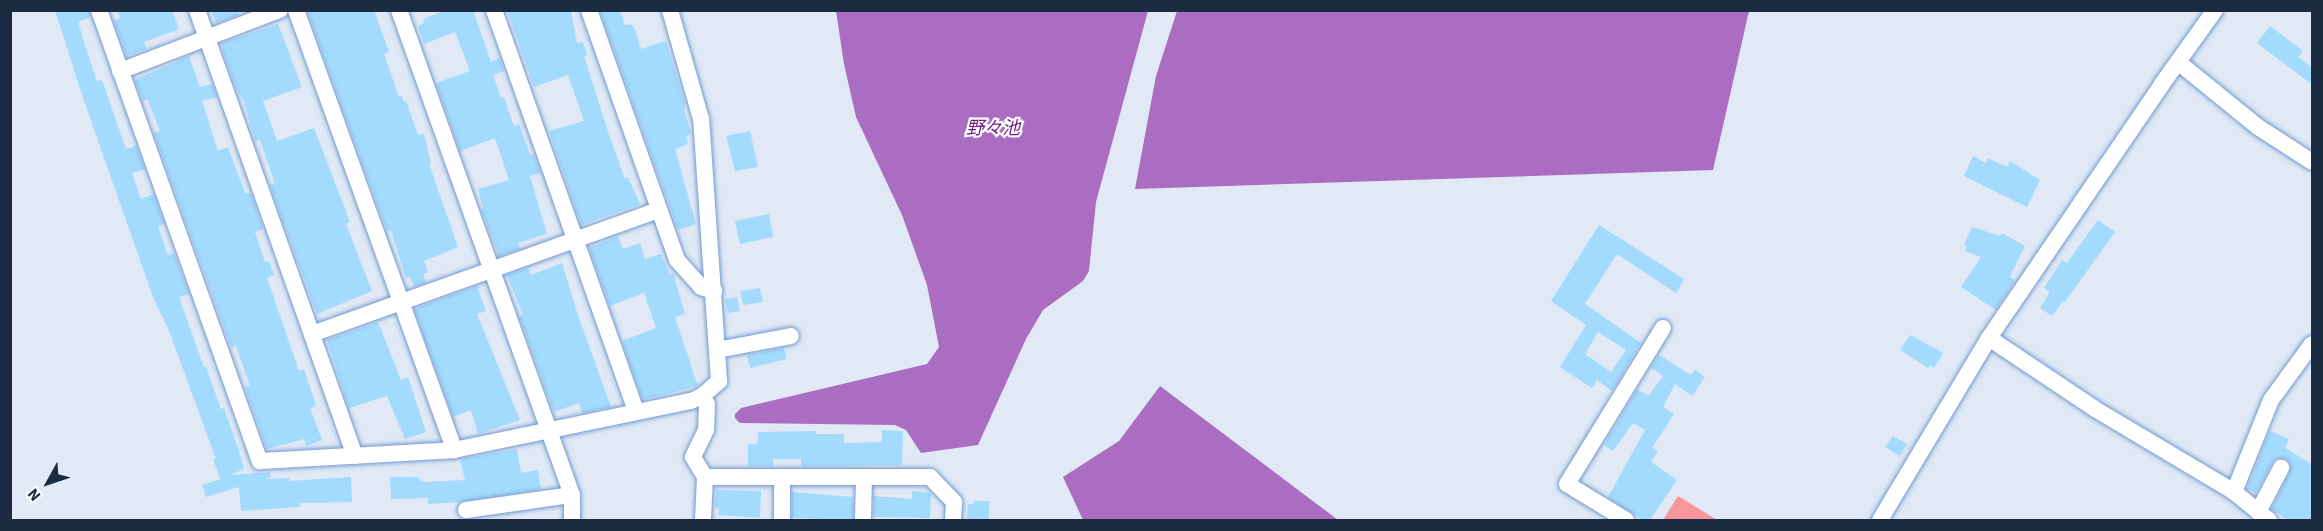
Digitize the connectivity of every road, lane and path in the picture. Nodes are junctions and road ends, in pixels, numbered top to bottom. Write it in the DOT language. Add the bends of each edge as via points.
graph roads {
  1 [pos="99,10"];
  2 [pos="197,10"];
  3 [pos="280,10"];
  4 [pos="296,10"];
  5 [pos="399,10"];
  6 [pos="494,10"];
  7 [pos="589,10"];
  8 [pos="670,10"];
  9 [pos="2209,13"];
  10 [pos="207,36"];
  11 [pos="2178,62"];
  12 [pos="120,71"];
  13 [pos="2313,162"];
  14 [pos="659,210"];
  15 [pos="575,239"];
  16 [pos="490,270"];
  17 [pos="714,291"];
  18 [pos="401,303"];
  19 [pos="1663,328"];
  20 [pos="312,334"];
  21 [pos="790,336"];
  22 [pos="1989,338"];
  23 [pos="2313,344"];
  24 [pos="717,350"];
  25 [pos="702,396"];
  26 [pos="636,412"];
  27 [pos="548,432"];
  28 [pos="454,450"];
  29 [pos="355,456"];
  30 [pos="2281,468"];
  31 [pos="705,477"];
  32 [pos="782,477"];
  33 [pos="864,477"];
  34 [pos="2234,492"];
  35 [pos="572,495"];
  36 [pos="466,510"];
  37 [pos="496,514"];
  38 [pos="2264,516"];
  39 [pos="572,520"];
  40 [pos="703,520"];
  41 [pos="782,520"];
  42 [pos="863,520"];
  43 [pos="953,520"];
  44 [pos="1626,520"];
  45 [pos="1881,520"];
  1 -- 12 [label="street"];
  2 -- 10 [label="street"];
  3 -- 10 [label="street"];
  4 -- 18 [label="street"];
  5 -- 16 [label="street"];
  6 -- 15 [label="street"];
  7 -- 14 [label="street"];
  8 -- 17 [label="street" via="701,119"];
  9 -- 11 [label="street"];
  10 -- 12 [label="street"];
  10 -- 20 [label="street"];
  11 -- 13 [label="street" via="2258,127"];
  11 -- 22 [label="street"];
  12 -- 29 [label="street" via="260,461"];
  14 -- 15 [label="street"];
  14 -- 17 [label="street" via="677,260 701,287"];
  15 -- 16 [label="street"];
  15 -- 26 [label="street"];
  16 -- 18 [label="street"];
  16 -- 27 [label="street"];
  17 -- 24 [label="street"];
  18 -- 20 [label="street"];
  18 -- 28 [label="street"];
  19 -- 44 [label="street" via="1567,484"];
  20 -- 29 [label="street"];
  21 -- 24 [label="street"];
  22 -- 34 [label="street" via="2095,409"];
  22 -- 45 [label="street"];
  23 -- 34 [label="street" via="2271,400"];
  24 -- 25 [label="street" via="719,381"];
  25 -- 26 [label="street"];
  25 -- 31 [label="street" via="707,404 706,430 693,457"];
  26 -- 27 [label="street"];
  27 -- 28 [label="street"];
  27 -- 35 [label="street"];
  28 -- 29 [label="street"];
  30 -- 38 [label="street"];
  31 -- 32 [label="street"];
  31 -- 40 [label="street"];
  32 -- 33 [label="street"];
  32 -- 41 [label="street"];
  33 -- 42 [label="street"];
  33 -- 43 [label="street" via="930,477 954,502"];
  34 -- 38 [label="street"];
  35 -- 37 [label="street"];
  35 -- 39 [label="street"];
  36 -- 37 [label="street"];
}
